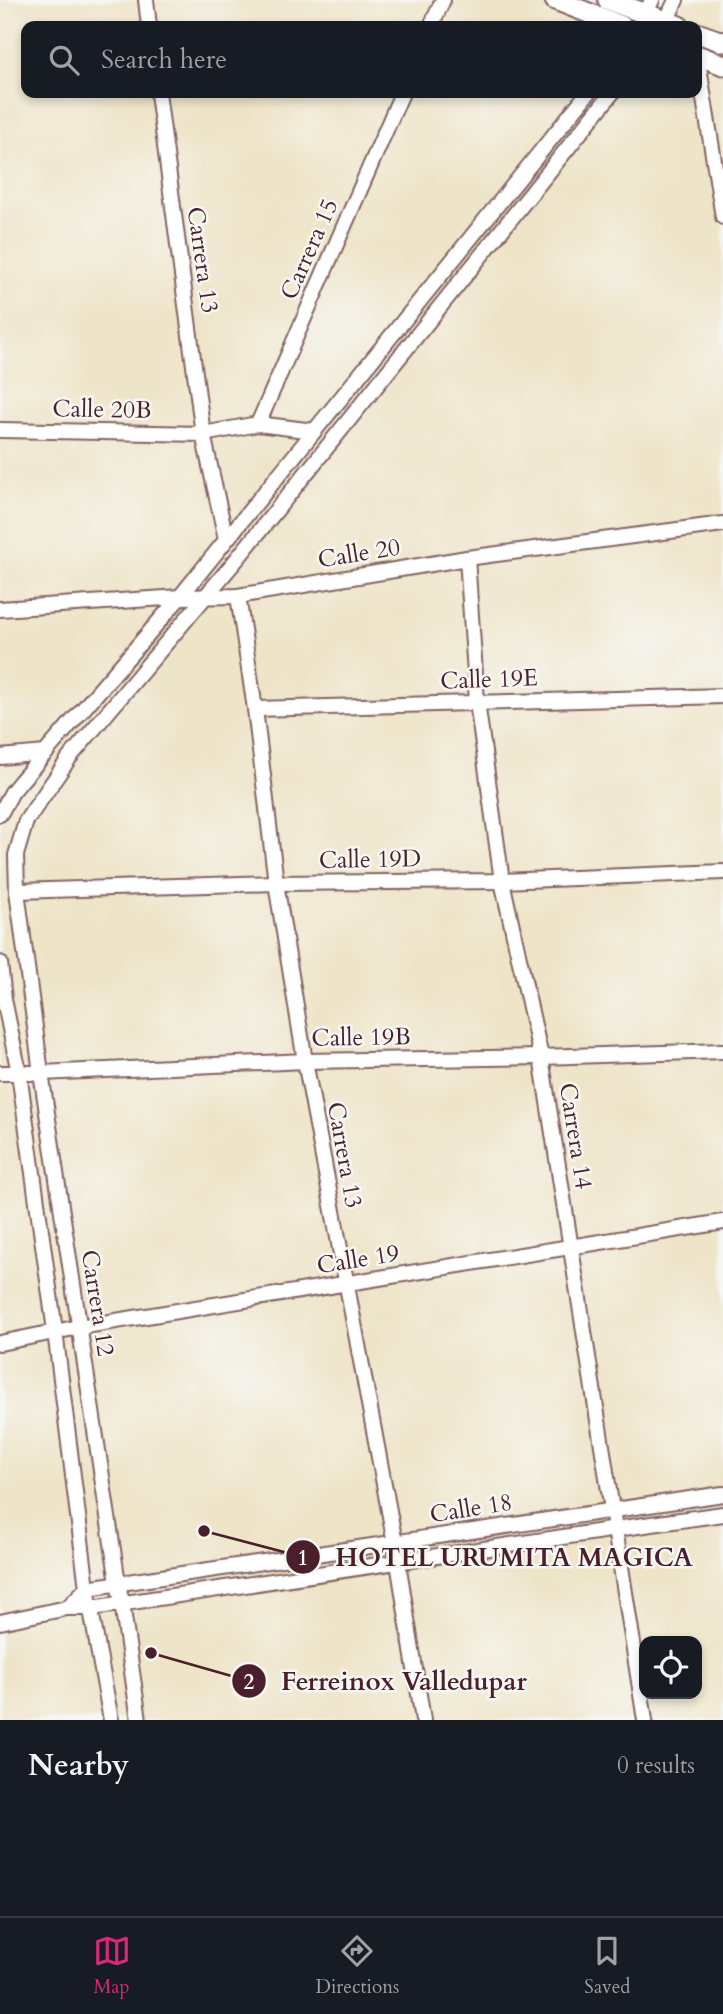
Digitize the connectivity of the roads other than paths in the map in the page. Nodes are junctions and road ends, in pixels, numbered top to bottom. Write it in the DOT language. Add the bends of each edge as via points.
graph roads {
  1 [pos="146,0"];
  2 [pos="443,0"];
  3 [pos="555,0"];
  4 [pos="608,0"];
  5 [pos="676,0"];
  6 [pos="646,14"];
  7 [pos="148,21"];
  8 [pos="433,21"];
  9 [pos="609,21"];
  10 [pos="671,21"];
  11 [pos="702,35"];
  12 [pos="723,42"];
  13 [pos="702,57"];
  14 [pos="723,65"];
  15 [pos="702,86"];
  16 [pos="159,98"];
  17 [pos="400,98"];
  18 [pos="584,98"];
  19 [pos="608,98"];
  20 [pos="723,217"];
  21 [pos="258,424"];
  22 [pos="0,430"];
  23 [pos="314,431"];
  24 [pos="203,434"];
  25 [pos="723,524"];
  26 [pos="226,539"];
  27 [pos="467,558"];
  28 [pos="238,596"];
  29 [pos="180,597"];
  30 [pos="205,597"];
  31 [pos="0,609"];
  32 [pos="723,696"];
  33 [pos="477,702"];
  34 [pos="256,709"];
  35 [pos="46,753"];
  36 [pos="0,757"];
  37 [pos="0,814"];
  38 [pos="723,872"];
  39 [pos="502,881"];
  40 [pos="276,883"];
  41 [pos="16,891"];
  42 [pos="0,963"];
  43 [pos="2,998"];
  44 [pos="723,1051"];
  45 [pos="541,1057"];
  46 [pos="304,1061"];
  47 [pos="0,1073"];
  48 [pos="19,1073"];
  49 [pos="41,1073"];
  50 [pos="723,1222"];
  51 [pos="571,1248"];
  52 [pos="345,1284"];
  53 [pos="79,1327"];
  54 [pos="55,1331"];
  55 [pos="0,1343"];
  56 [pos="723,1494"];
  57 [pos="611,1510"];
  58 [pos="723,1514"];
  59 [pos="615,1529"];
  60 [pos="395,1543"];
  61 [pos="398,1561"];
  62 [pos="118,1583"];
  63 [pos="87,1588"];
  64 [pos="122,1603"];
  65 [pos="67,1608"];
  66 [pos="92,1608"];
  67 [pos="0,1622"];
  68 [pos="111,1720"];
  69 [pos="139,1720"];
  70 [pos="422,1720"];
  71 [pos="645,1720"];
  1 -- 7 [label="street"];
  2 -- 8 [label="street"];
  3 -- 9 [label="main road"];
  4 -- 6 [label="main road"];
  5 -- 10 [label="street"];
  11 -- 12 [label="main road"];
  13 -- 14 [label="main road"];
  15 -- 20 [label="street"];
  16 -- 24 [label="street, Carrera 13"];
  17 -- 21 [label="street, Carrera 15"];
  18 -- 23 [label="street"];
  19 -- 30 [label="street, Carrera 12"];
  21 -- 23 [label="street, Calle 20B"];
  21 -- 24 [label="street, Calle 20B"];
  22 -- 24 [label="street, Calle 20B"];
  23 -- 26 [label="street"];
  24 -- 26 [label="street, Carrera 13"];
  25 -- 27 [label="street, Calle 20"];
  26 -- 29 [label="street"];
  27 -- 28 [label="street, Calle 20"];
  27 -- 33 [label="street, Carrera 14"];
  28 -- 30 [label="street, Calle 20"];
  28 -- 34 [label="street, Carrera 13"];
  29 -- 30 [label="street, Calle 20"];
  29 -- 31 [label="street, Calle 20"];
  29 -- 35 [label="street"];
  30 -- 41 [label="street, Carrera 12" via="90,731 32,811 18,843"];
  32 -- 33 [label="street, Calle 19E"];
  33 -- 34 [label="street, Calle 19E"];
  33 -- 39 [label="street, Carrera 14"];
  34 -- 40 [label="street, Carrera 13"];
  35 -- 36 [label="street"];
  35 -- 37 [label="street" via="12,792"];
  38 -- 39 [label="street, Calle 19D"];
  39 -- 40 [label="street, Calle 19D"];
  39 -- 45 [label="street, Carrera 14"];
  40 -- 41 [label="street, Calle 19D"];
  40 -- 46 [label="street, Carrera 13"];
  41 -- 49 [label="street, Carrera 12"];
  42 -- 43 [label="street, Carrera 12"];
  43 -- 48 [label="street, Carrera 12"];
  44 -- 45 [label="street, Calle 19B"];
  45 -- 46 [label="street, Calle 19B"];
  45 -- 51 [label="street, Carrera 14"];
  46 -- 49 [label="street, Calle 19B"];
  46 -- 52 [label="street, Carrera 13"];
  47 -- 48 [label="street, Calle 19B"];
  48 -- 49 [label="street, Calle 19B"];
  48 -- 54 [label="street, Carrera 12"];
  49 -- 53 [label="street, Carrera 12"];
  50 -- 51 [label="street, Calle 19"];
  51 -- 52 [label="street, Calle 19"];
  51 -- 57 [label="street, Carrera 14"];
  52 -- 53 [label="street, Calle 19"];
  52 -- 60 [label="street, Carrera 13"];
  53 -- 54 [label="street, Calle 19"];
  53 -- 62 [label="street, Carrera 12"];
  54 -- 55 [label="street, Calle 19"];
  54 -- 63 [label="street, Carrera 12"];
  56 -- 57 [label="street, Calle 18"];
  57 -- 59 [label="street, Carrera 14"];
  57 -- 60 [label="street, Calle 18"];
  58 -- 59 [label="street, Calle 18"];
  59 -- 61 [label="street, Calle 18"];
  59 -- 71 [label="street, Carrera 14"];
  60 -- 61 [label="street, Carrera 13"];
  60 -- 62 [label="street, Calle 18"];
  61 -- 64 [label="street, Calle 18"];
  61 -- 70 [label="street, Carrera 13"];
  62 -- 63 [label="street, Calle 18"];
  62 -- 64 [label="street, Carrera 12"];
  63 -- 65 [label="street"];
  63 -- 66 [label="street, Carrera 12"];
  64 -- 66 [label="street, Calle 18"];
  64 -- 69 [label="street, Carrera 12"];
  65 -- 66 [label="street, Calle 18"];
  65 -- 67 [label="street, Calle 18"];
  66 -- 68 [label="street, Carrera 12"];
}
